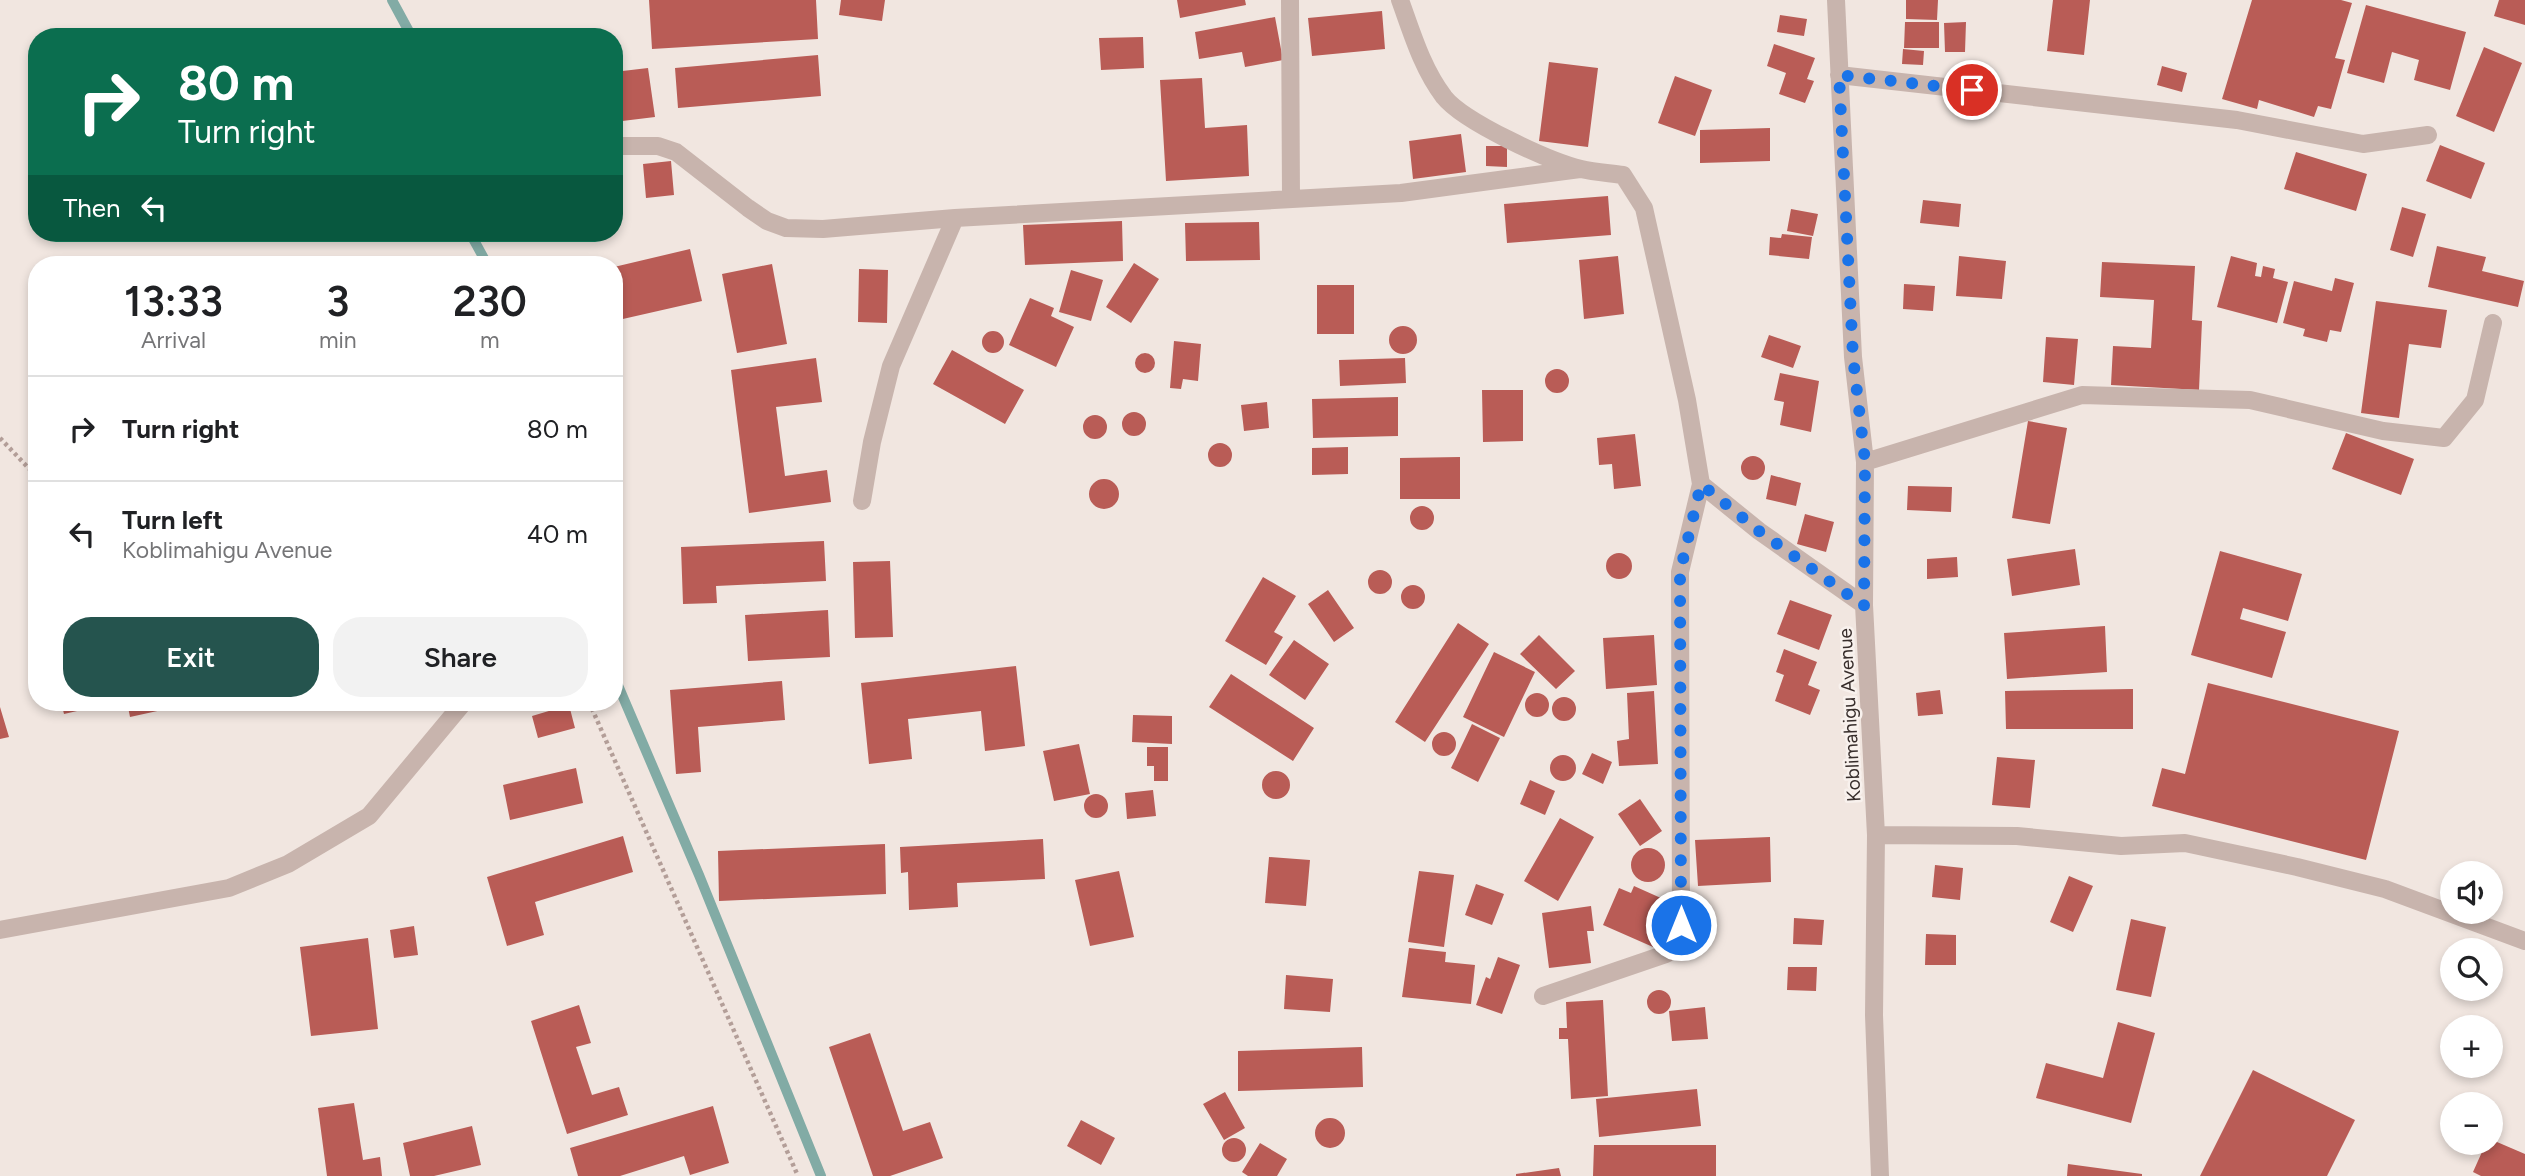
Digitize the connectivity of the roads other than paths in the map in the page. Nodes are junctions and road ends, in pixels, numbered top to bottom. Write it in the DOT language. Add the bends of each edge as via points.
graph roads {
  1 [pos="1290,0"];
  2 [pos="1399,0"];
  3 [pos="1836,0"];
  4 [pos="1839,75"];
  5 [pos="2428,135"];
  6 [pos="623,146"];
  7 [pos="1580,169"];
  8 [pos="1291,198"];
  9 [pos="955,218"];
  10 [pos="2493,323"];
  11 [pos="1865,461"];
  12 [pos="1701,484"];
  13 [pos="862,501"];
  14 [pos="1864,606"];
  15 [pos="456,711"];
  16 [pos="1876,835"];
  17 [pos="0,930"];
  18 [pos="2525,941"];
  19 [pos="1543,996"];
  20 [pos="1880,1176"];
  1 -- 8 [label="street"];
  2 -- 7 [label="street" via="1422,61 1446,99 1488,130"];
  3 -- 4 [label="street, Koblimahigu Avenue"];
  4 -- 5 [label="street" via="2237,120 2363,144"];
  4 -- 11 [label="street, Koblimahigu Avenue" via="1853,357"];
  6 -- 9 [label="street" via="658,146 676,152 748,208 786,228"];
  7 -- 8 [label="street" via="1401,193"];
  7 -- 12 [label="street" via="1623,175 1644,208"];
  8 -- 9 [label="street"];
  9 -- 13 [label="street" via="891,366"];
  10 -- 11 [label="street" via="2475,400 2444,438 2383,430 2250,400 2082,395"];
  11 -- 14 [label="street, Koblimahigu Avenue"];
  12 -- 14 [label="street"];
  12 -- 19 [label="street" via="1680,572 1681,925 1666,954"];
  14 -- 16 [label="street, Koblimahigu Avenue"];
  15 -- 17 [label="street" via="369,816 288,864 229,888"];
  16 -- 18 [label="street" via="2017,836 2121,846 2185,844 2385,889"];
  16 -- 20 [label="street, Koblimahigu Avenue" via="1874,1016"];
}
